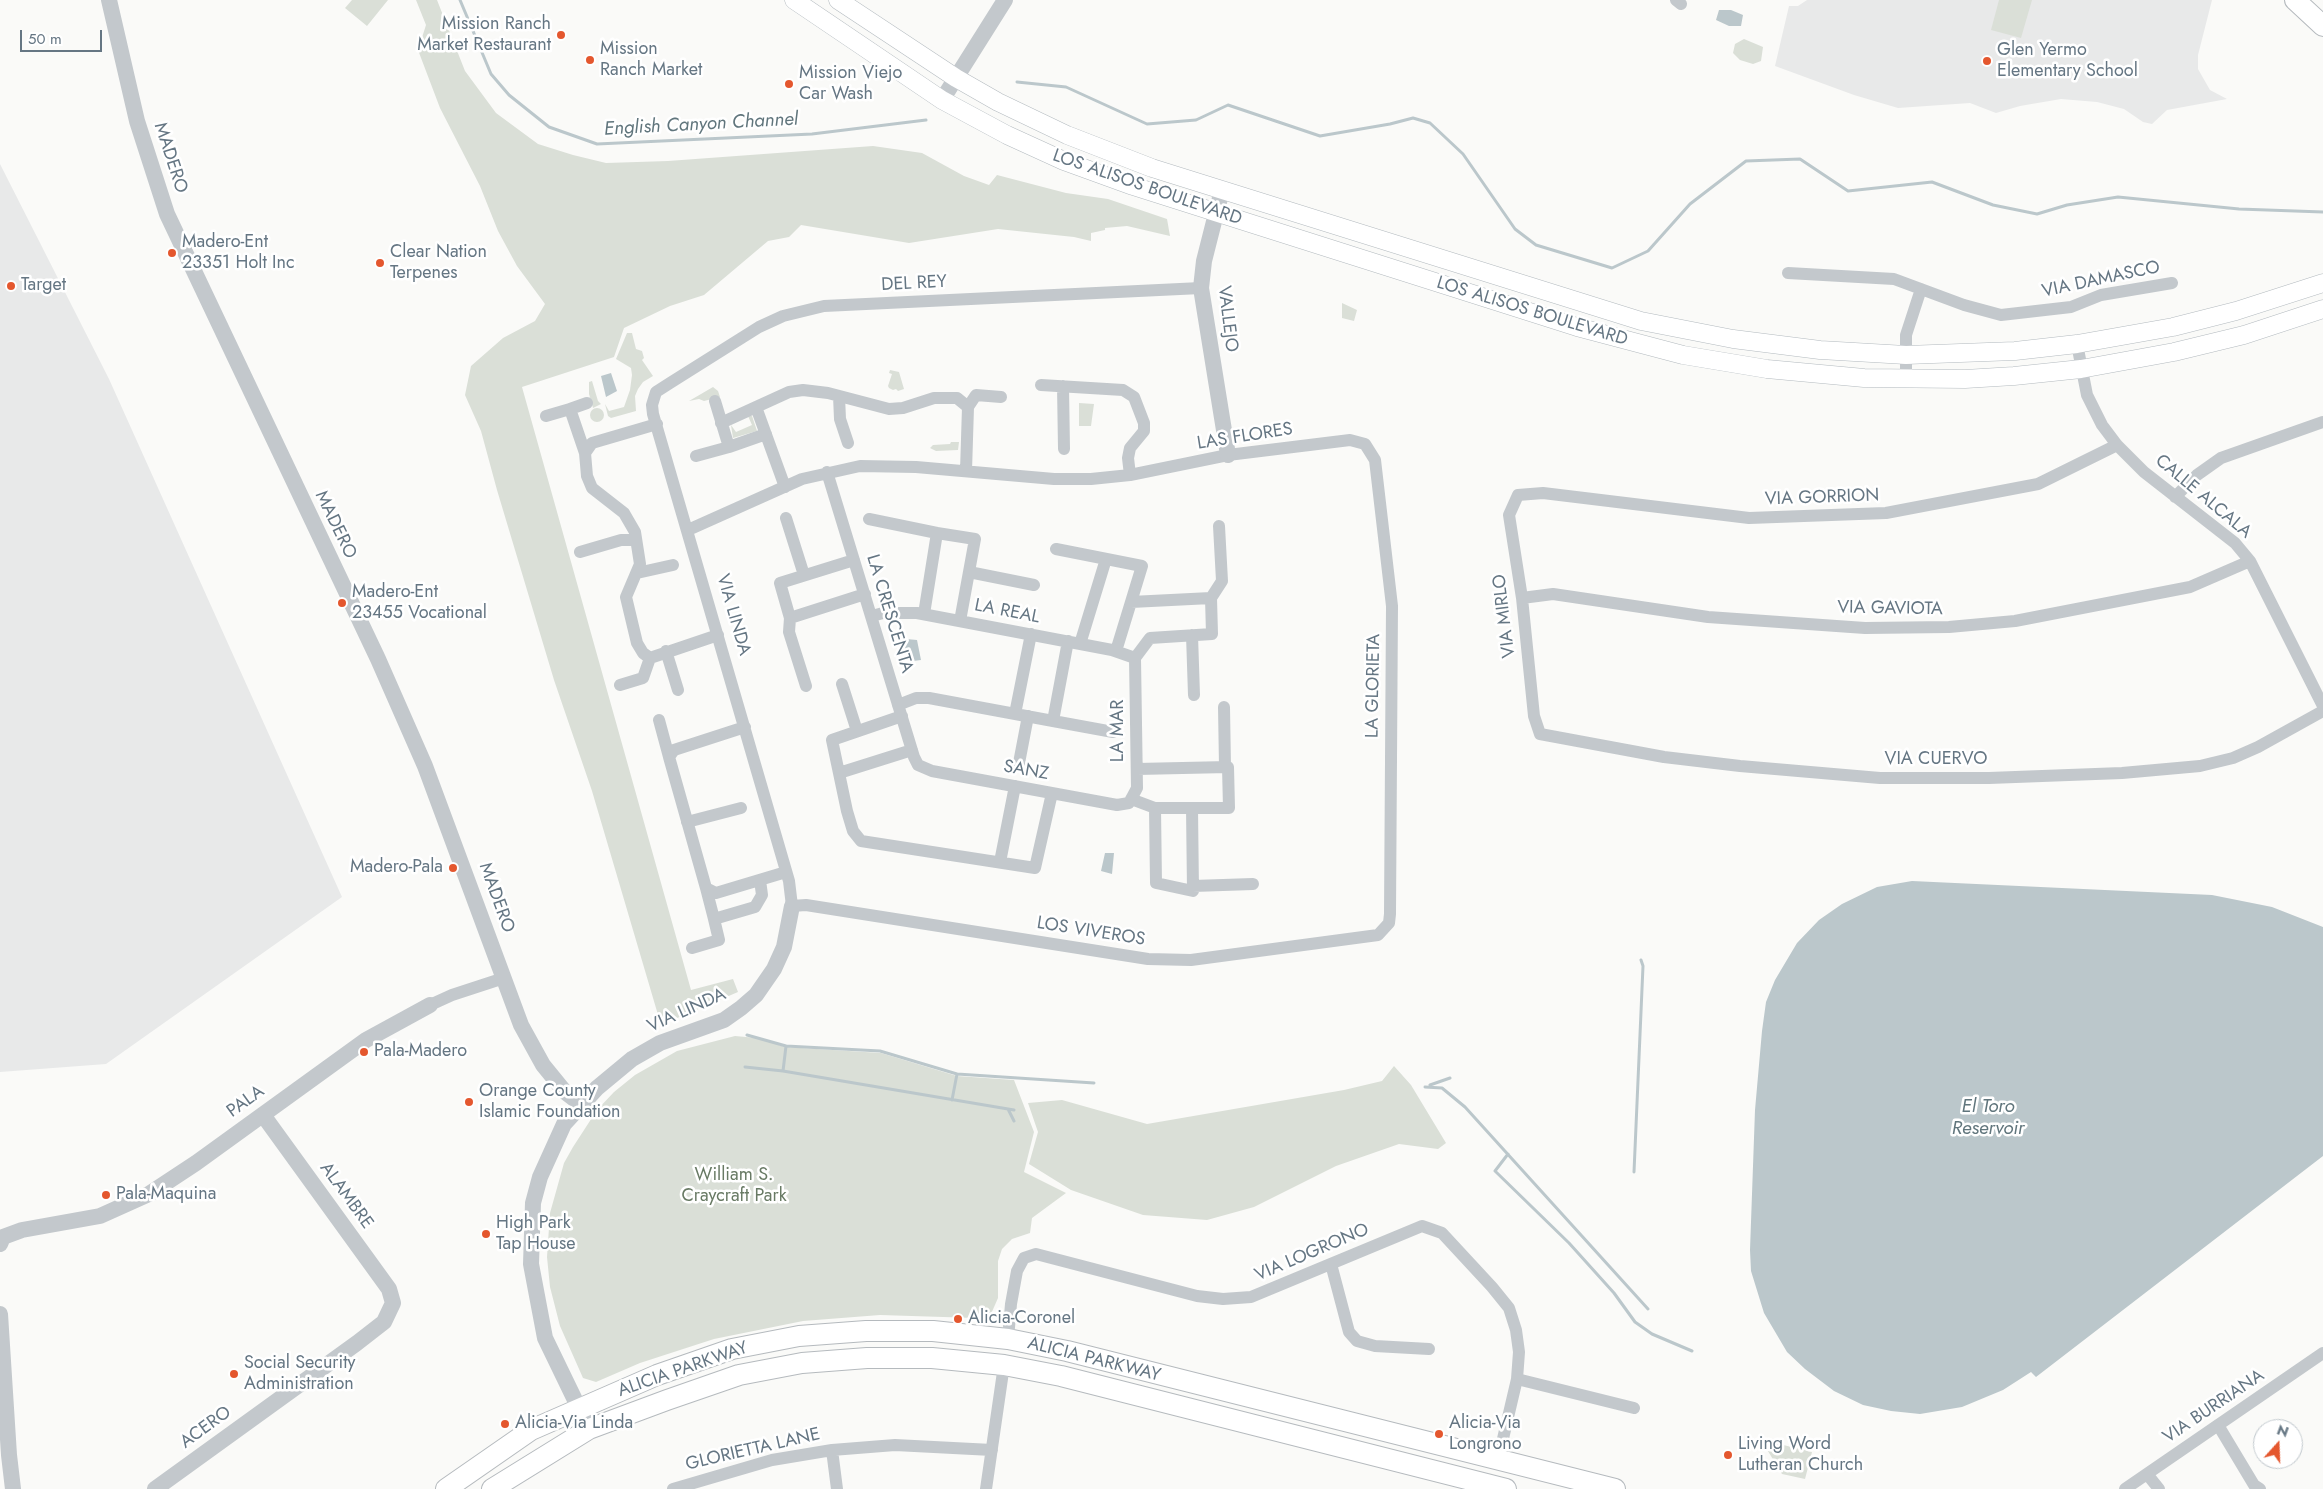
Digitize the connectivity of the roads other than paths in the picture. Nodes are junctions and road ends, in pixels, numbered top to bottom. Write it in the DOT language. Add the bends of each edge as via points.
graph roads {
  1 [pos="109,0"];
  2 [pos="794,0"];
  3 [pos="838,0"];
  4 [pos="1005,0"];
  5 [pos="2294,0"];
  6 [pos="2323,26"];
  7 [pos="956,78"];
  8 [pos="942,100"];
  9 [pos="1222,190"];
  10 [pos="1216,212"];
  11 [pos="1788,273"];
  12 [pos="2172,283"];
  13 [pos="2323,283"];
  14 [pos="1202,288"];
  15 [pos="1921,288"];
  16 [pos="2323,309"];
  17 [pos="2077,344"];
  18 [pos="1906,355"];
  19 [pos="2081,369"];
  20 [pos="1906,380"];
  21 [pos="1040,385"];
  22 [pos="1063,386"];
  23 [pos="839,396"];
  24 [pos="1001,397"];
  25 [pos="654,398"];
  26 [pos="715,401"];
  27 [pos="587,403"];
  28 [pos="756,407"];
  29 [pos="968,407"];
  30 [pos="570,408"];
  31 [pos="546,416"];
  32 [pos="2323,422"];
  33 [pos="721,423"];
  34 [pos="657,424"];
  35 [pos="766,434"];
  36 [pos="848,443"];
  37 [pos="1365,444"];
  38 [pos="2117,445"];
  39 [pos="729,447"];
  40 [pos="1064,449"];
  41 [pos="585,453"];
  42 [pos="1228,455"];
  43 [pos="696,456"];
  44 [pos="966,471"];
  45 [pos="827,472"];
  46 [pos="1130,475"];
  47 [pos="785,487"];
  48 [pos="1518,494"];
  49 [pos="2175,496"];
  50 [pos="786,518"];
  51 [pos="869,519"];
  52 [pos="1219,526"];
  53 [pos="688,530"];
  54 [pos="937,533"];
  55 [pos="636,540"];
  56 [pos="1056,548"];
  57 [pos="580,552"];
  58 [pos="1106,559"];
  59 [pos="854,560"];
  60 [pos="2250,561"];
  61 [pos="673,565"];
  62 [pos="969,572"];
  63 [pos="637,573"];
  64 [pos="804,576"];
  65 [pos="1034,585"];
  66 [pos="865,594"];
  67 [pos="1211,598"];
  68 [pos="1522,598"];
  69 [pos="1131,602"];
  70 [pos="924,614"];
  71 [pos="872,616"];
  72 [pos="790,618"];
  73 [pos="960,621"];
  74 [pos="1031,634"];
  75 [pos="718,635"];
  76 [pos="1192,635"];
  77 [pos="1074,642"];
  78 [pos="666,651"];
  79 [pos="1116,651"];
  80 [pos="650,658"];
  81 [pos="1135,658"];
  82 [pos="842,684"];
  83 [pos="620,685"];
  84 [pos="806,686"];
  85 [pos="678,690"];
  86 [pos="1194,694"];
  87 [pos="2323,706"];
  88 [pos="1224,707"];
  89 [pos="900,711"];
  90 [pos="2323,711"];
  91 [pos="1015,714"];
  92 [pos="1028,716"];
  93 [pos="659,720"];
  94 [pos="1053,720"];
  95 [pos="745,727"];
  96 [pos="858,731"];
  97 [pos="1113,732"];
  98 [pos="1540,734"];
  99 [pos="912,750"];
  100 [pos="669,757"];
  101 [pos="1019,763"];
  102 [pos="918,765"];
  103 [pos="1225,767"];
  104 [pos="1137,769"];
  105 [pos="839,773"];
  106 [pos="1015,786"];
  107 [pos="1052,793"];
  108 [pos="1130,801"];
  109 [pos="741,808"];
  110 [pos="1155,808"];
  111 [pos="1192,808"];
  112 [pos="688,822"];
  113 [pos="1000,862"];
  114 [pos="786,872"];
  115 [pos="760,880"];
  116 [pos="1253,884"];
  117 [pos="1193,886"];
  118 [pos="706,888"];
  119 [pos="792,906"];
  120 [pos="714,919"];
  121 [pos="1384,930"];
  122 [pos="692,948"];
  123 [pos="504,978"];
  124 [pos="430,1005"];
  125 [pos="582,1105"];
  126 [pos="262,1114"];
  127 [pos="1,1241"];
  128 [pos="1331,1264"];
  129 [pos="394,1303"];
  130 [pos="0,1314"];
  131 [pos="1008,1339"];
  132 [pos="1429,1349"];
  133 [pos="2323,1353"];
  134 [pos="1004,1365"];
  135 [pos="1517,1379"];
  136 [pos="579,1408"];
  137 [pos="1634,1408"];
  138 [pos="2218,1425"];
  139 [pos="589,1429"];
  140 [pos="832,1450"];
  141 [pos="992,1450"];
  142 [pos="1498,1460"];
  143 [pos="2147,1474"];
  144 [pos="680,1488"];
  145 [pos="13,1489"];
  146 [pos="154,1489"];
  147 [pos="446,1489"];
  148 [pos="492,1489"];
  149 [pos="837,1489"];
  150 [pos="986,1489"];
  151 [pos="1506,1489"];
  152 [pos="1615,1489"];
  153 [pos="2125,1489"];
  154 [pos="2158,1489"];
  155 [pos="2260,1489"];
  1 -- 123 [label="street, MADERO" via="137,122 167,214 378,659 425,766"];
  2 -- 8 [label="main road, LOS ALISOS BOULEVARD"];
  3 -- 7 [label="main road, LOS ALISOS BOULEVARD"];
  4 -- 7 [label="street"];
  5 -- 6 [label="main road"];
  7 -- 8 [label="street"];
  7 -- 9 [label="main road, LOS ALISOS BOULEVARD" via="1067,135 1152,168"];
  8 -- 10 [label="main road, LOS ALISOS BOULEVARD" via="1064,161"];
  9 -- 10 [label="street, VALLEJO"];
  9 -- 18 [label="main road, LOS ALISOS BOULEVARD" via="1642,321 1793,347"];
  10 -- 14 [label="street, VALLEJO" via="1204,261"];
  10 -- 20 [label="main road, LOS ALISOS BOULEVARD" via="1577,328 1648,347 1767,369"];
  11 -- 15 [label="street, VIA DAMASCO" via="1894,279"];
  12 -- 15 [label="street, VIA DAMASCO" via="2102,295 2071,307 2001,315"];
  13 -- 17 [label="main road, LOS ALISOS BOULEVARD" via="2199,321"];
  14 -- 25 [label="street, DEL REY" via="824,306 783,316 759,327 656,392"];
  14 -- 42 [label="street, VALLEJO"];
  15 -- 18 [label="street" via="1906,335"];
  16 -- 19 [label="main road, LOS ALISOS BOULEVARD" via="2210,344"];
  17 -- 18 [label="main road, LOS ALISOS BOULEVARD" via="2006,352"];
  17 -- 19 [label="street, CALLE ALCALA"];
  18 -- 20 [label="street"];
  19 -- 20 [label="main road, LOS ALISOS BOULEVARD" via="1965,379"];
  19 -- 38 [label="street, CALLE ALCALA" via="2095,414"];
  21 -- 22 [label="street"];
  22 -- 40 [label="street"];
  22 -- 46 [label="street" via="1122,390 1134,397 1144,431 1130,448"];
  23 -- 28 [label="street" via="803,390 789,392"];
  23 -- 29 [label="street" via="889,409 946,397 963,401"];
  23 -- 36 [label="street" via="840,419"];
  24 -- 29 [label="street" via="976,395"];
  25 -- 34 [label="street, VIA LINDA" via="652,405"];
  26 -- 33 [label="street"];
  27 -- 30 [label="street"];
  28 -- 33 [label="street"];
  28 -- 35 [label="street"];
  29 -- 44 [label="street"];
  30 -- 31 [label="street"];
  30 -- 41 [label="street"];
  32 -- 49 [label="street" via="2221,458"];
  33 -- 39 [label="street"];
  34 -- 41 [label="street" via="592,443"];
  34 -- 53 [label="street, VIA LINDA"];
  35 -- 39 [label="street"];
  35 -- 47 [label="street"];
  37 -- 42 [label="street, LAS FLORES" via="1350,440"];
  37 -- 121 [label="street, LA GLORIETA" via="1375,460 1392,606 1390,914"];
  38 -- 48 [label="street, VIA GORRION" via="2038,484 1886,513 1749,518 1543,493"];
  38 -- 49 [label="street, CALLE ALCALA"];
  39 -- 43 [label="street"];
  41 -- 55 [label="street" via="587,476 592,488 624,513"];
  42 -- 46 [label="street, LAS FLORES"];
  44 -- 45 [label="street, LAS FLORES" via="860,466"];
  44 -- 46 [label="street, LAS FLORES" via="1054,479"];
  45 -- 47 [label="street, LAS FLORES"];
  45 -- 59 [label="street, LA CRESCENTA"];
  47 -- 53 [label="street, LAS FLORES"];
  48 -- 68 [label="street, VIA MIRLO" via="1509,515"];
  49 -- 60 [label="street, CALLE ALCALA" via="2235,544"];
  50 -- 64 [label="street"];
  51 -- 54 [label="street"];
  52 -- 67 [label="street" via="1222,581"];
  53 -- 75 [label="street, VIA LINDA"];
  54 -- 62 [label="street" via="975,539"];
  54 -- 70 [label="street"];
  55 -- 57 [label="street" via="621,540"];
  55 -- 63 [label="street" via="640,564"];
  56 -- 58 [label="street"];
  58 -- 69 [label="street" via="1142,566"];
  58 -- 77 [label="street"];
  59 -- 64 [label="street"];
  59 -- 66 [label="street, LA CRESCENTA"];
  60 -- 68 [label="street, VIA GAVIOTA" via="2190,587 2015,621 1949,627 1865,628 1728,619 1553,594"];
  60 -- 87 [label="street, CALLE ALCALA"];
  61 -- 63 [label="street"];
  62 -- 65 [label="street"];
  62 -- 73 [label="street"];
  63 -- 80 [label="street" via="626,596 637,643"];
  64 -- 72 [label="street" via="780,583"];
  66 -- 71 [label="street, LA CRESCENTA"];
  66 -- 72 [label="street"];
  67 -- 69 [label="street"];
  67 -- 76 [label="street" via="1212,634"];
  68 -- 98 [label="street, VIA MIRLO" via="1534,716"];
  69 -- 79 [label="street"];
  70 -- 71 [label="street, LA REAL" via="897,612"];
  70 -- 73 [label="street, LA REAL"];
  71 -- 89 [label="street, LA CRESCENTA"];
  72 -- 84 [label="street" via="789,632"];
  73 -- 74 [label="street, LA REAL"];
  74 -- 77 [label="street, LA REAL"];
  74 -- 91 [label="street"];
  75 -- 78 [label="street"];
  75 -- 95 [label="street, VIA LINDA"];
  76 -- 81 [label="street" via="1150,638"];
  76 -- 86 [label="street"];
  77 -- 79 [label="street, LA REAL"];
  77 -- 94 [label="street"];
  78 -- 80 [label="street"];
  78 -- 85 [label="street"];
  79 -- 81 [label="street, LA REAL"];
  80 -- 83 [label="street" via="643,678"];
  81 -- 104 [label="street, LA MAR"];
  82 -- 96 [label="street"];
  88 -- 103 [label="street"];
  89 -- 91 [label="street" via="916,698 929,698"];
  89 -- 96 [label="street"];
  89 -- 99 [label="street, LA CRESCENTA"];
  90 -- 98 [label="street, VIA CUERVO" via="2258,748 2200,766 2122,773 1989,778 1880,778 1740,766 1664,757"];
  91 -- 92 [label="street"];
  92 -- 94 [label="street"];
  92 -- 101 [label="street"];
  93 -- 100 [label="street"];
  94 -- 97 [label="street"];
  95 -- 100 [label="street" via="674,750"];
  95 -- 114 [label="street, VIA LINDA"];
  96 -- 105 [label="street" via="832,740"];
  99 -- 102 [label="street, LA CRESCENTA"];
  99 -- 105 [label="street"];
  100 -- 112 [label="street"];
  102 -- 106 [label="street, SANZ" via="932,771"];
  103 -- 104 [label="street"];
  103 -- 111 [label="street" via="1228,767 1229,808"];
  104 -- 108 [label="street, LA MAR" via="1137,788"];
  105 -- 113 [label="street" via="853,831 861,841"];
  106 -- 107 [label="street, SANZ"];
  106 -- 113 [label="street"];
  107 -- 108 [label="street, SANZ" via="1117,805"];
  107 -- 113 [label="street" via="1035,868"];
  108 -- 110 [label="street"];
  109 -- 112 [label="street"];
  110 -- 111 [label="street"];
  110 -- 117 [label="street" via="1156,883 1193,891"];
  111 -- 117 [label="street"];
  112 -- 118 [label="street"];
  114 -- 115 [label="street"];
  114 -- 119 [label="street, VIA LINDA"];
  115 -- 118 [label="street" via="716,893"];
  115 -- 120 [label="street" via="762,896 755,907"];
  116 -- 117 [label="street"];
  118 -- 120 [label="street"];
  119 -- 121 [label="street, LOS VIVEROS" via="806,905 1148,958 1191,960 1370,936"];
  119 -- 125 [label="street, VIA LINDA" via="778,962 748,1002 724,1020 660,1043 632,1059"];
  120 -- 122 [label="street" via="719,940"];
  123 -- 124 [label="street, PALA"];
  123 -- 125 [label="street, MADERO" via="521,1026 543,1065 565,1092"];
  124 -- 126 [label="street, PALA" via="384,1028"];
  125 -- 136 [label="street, VIA LINDA" via="564,1124 550,1153 533,1203 531,1222 532,1264 545,1338"];
  126 -- 127 [label="street, PALA" via="149,1194 100,1216 22,1230"];
  126 -- 129 [label="street, ALAMBRE" via="389,1289"];
  128 -- 131 [label="street, VIA LOGRONO" via="1251,1297 1223,1298 1197,1296 1036,1254 1024,1258 1017,1271"];
  128 -- 132 [label="street" via="1349,1332 1357,1341 1375,1346"];
  128 -- 135 [label="street, VIA LOGRONO" via="1422,1226 1442,1233 1509,1308 1519,1352"];
  129 -- 146 [label="street, ACERO" via="384,1322 357,1343"];
  130 -- 145 [label="street"];
  131 -- 134 [label="main road"];
  131 -- 136 [label="main road, ALICIA PARKWAY" via="934,1332 866,1331 798,1336 732,1350 657,1375"];
  131 -- 142 [label="main road, ALICIA PARKWAY"];
  133 -- 138 [label="street, VIA BURRIANA"];
  134 -- 139 [label="main road, ALICIA PARKWAY" via="932,1358 802,1363 739,1375"];
  134 -- 141 [label="street"];
  134 -- 151 [label="main road, ALICIA PARKWAY" via="1061,1376"];
  135 -- 137 [label="street"];
  135 -- 142 [label="street, VIA LOGRONO"];
  136 -- 139 [label="street, VIA LINDA"];
  136 -- 147 [label="main road, ALICIA PARKWAY" via="531,1430"];
  138 -- 143 [label="street, VIA BURRIANA"];
  138 -- 155 [label="street" via="2254,1485"];
  139 -- 148 [label="main road, ALICIA PARKWAY"];
  140 -- 141 [label="street, GLORIETTA LANE" via="895,1445"];
  140 -- 144 [label="street, GLORIETTA LANE" via="772,1460"];
  140 -- 149 [label="street"];
  141 -- 150 [label="street"];
  142 -- 152 [label="main road, ALICIA PARKWAY"];
  143 -- 153 [label="street, VIA BURRIANA"];
  143 -- 154 [label="street"];
}
